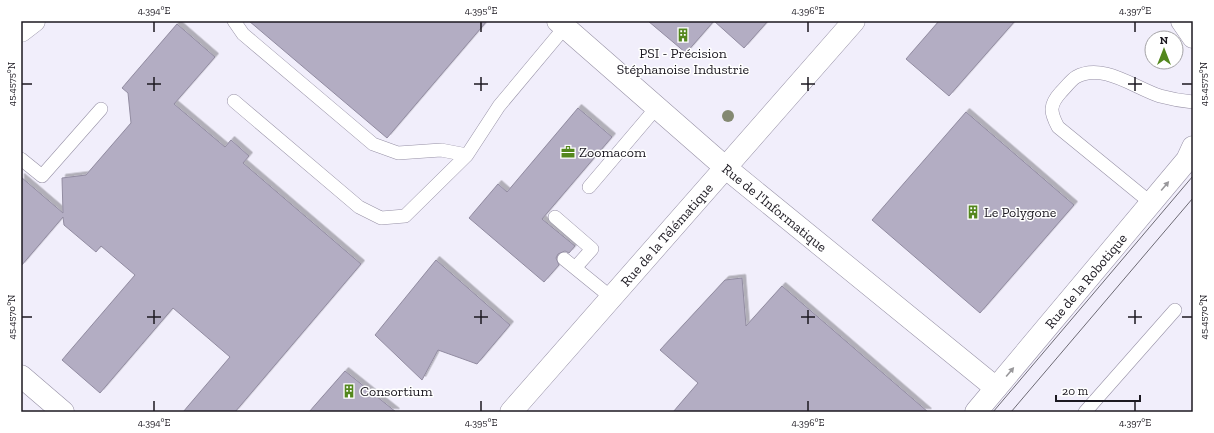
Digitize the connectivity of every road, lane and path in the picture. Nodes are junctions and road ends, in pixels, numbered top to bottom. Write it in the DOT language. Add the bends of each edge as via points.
graph roads {
  1 [pos="34,21"];
  2 [pos="234,21"];
  3 [pos="854,21"];
  4 [pos="1182,21"];
  5 [pos="562,24"];
  6 [pos="21,31"];
  7 [pos="1193,37"];
  8 [pos="234,101"];
  9 [pos="1193,102"];
  10 [pos="657,108"];
  11 [pos="100,109"];
  12 [pos="1193,147"];
  13 [pos="467,155"];
  14 [pos="21,159"];
  15 [pos="726,168"];
  16 [pos="589,187"];
  17 [pos="1151,203"];
  18 [pos="555,217"];
  19 [pos="564,259"];
  20 [pos="575,268"];
  21 [pos="612,298"];
  22 [pos="1175,310"];
  23 [pos="21,376"];
  24 [pos="996,388"];
  25 [pos="62,412"];
  26 [pos="511,412"];
  27 [pos="976,412"];
  28 [pos="1085,412"];
  1 -- 6 [label="street"];
  2 -- 13 [label="lane" via="243,34 373,144 398,152 440,150"];
  3 -- 15 [label="street, Rue de la Télématique"];
  4 -- 7 [label="street"];
  5 -- 10 [label="street, Rue de l'Informatique"];
  5 -- 13 [label="lane" via="499,106"];
  8 -- 13 [label="lane" via="359,207 381,218 405,216"];
  9 -- 17 [label="lane" via="1160,96 1109,75 1089,72 1075,77 1054,100 1051,114 1058,128"];
  10 -- 15 [label="street, Rue de l'Informatique"];
  10 -- 16 [label="lane"];
  11 -- 14 [label="lane" via="42,176"];
  17 -- 12 [label="street, Rue de la Robotique, one-way" via="1187,160"];
  15 -- 21 [label="street, Rue de la Télématique"];
  15 -- 24 [label="street, Rue de l'Informatique"];
  24 -- 17 [label="street, Rue de la Robotique, one-way"];
  18 -- 20 [label="lane" via="592,249"];
  19 -- 20 [label="lane"];
  20 -- 21 [label="lane"];
  21 -- 26 [label="street, Rue de la Télématique"];
  22 -- 28 [label="lane"];
  23 -- 25 [label="street"];
  24 -- 27 [label="street, Rue de la Robotique"];
}
